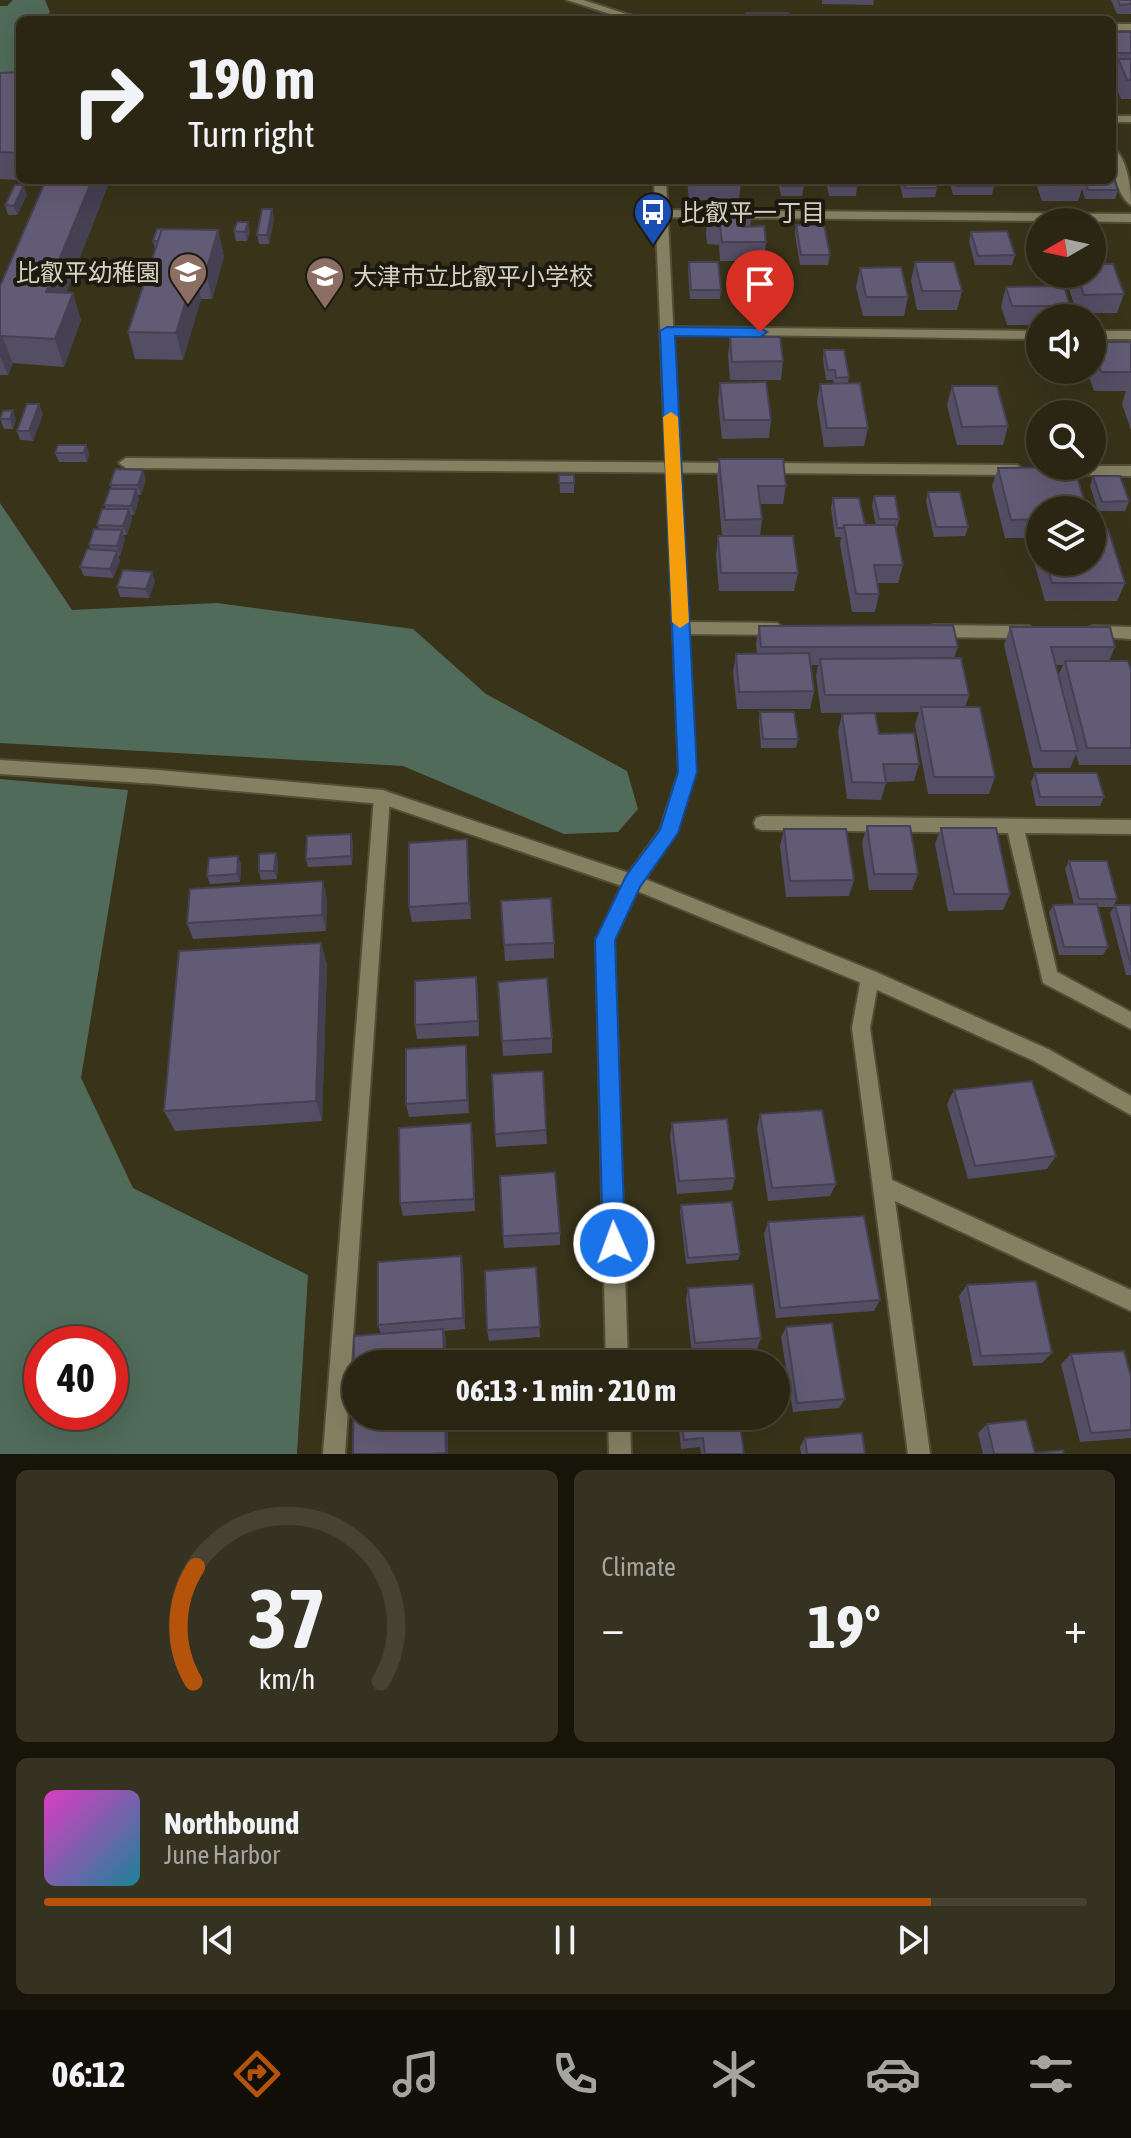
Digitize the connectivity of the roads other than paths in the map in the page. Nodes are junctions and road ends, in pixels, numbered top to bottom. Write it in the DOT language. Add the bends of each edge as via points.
graph roads {
  1 [pos="572,0"];
  2 [pos="626,16"];
  3 [pos="1116,161"];
  4 [pos="660,184"];
  5 [pos="1131,201"];
  6 [pos="661,214"];
  7 [pos="1131,218"];
  8 [pos="667,331"];
  9 [pos="1026,335"];
  10 [pos="1106,335"];
  11 [pos="1131,335"];
  12 [pos="126,463"];
  13 [pos="673,468"];
  14 [pos="1131,471"];
  15 [pos="681,628"];
  16 [pos="789,629"];
  17 [pos="914,631"];
  18 [pos="1038,632"];
  19 [pos="1069,632"];
  20 [pos="1131,633"];
  21 [pos="0,767"];
  22 [pos="382,797"];
  23 [pos="762,823"];
  24 [pos="1015,826"];
  25 [pos="1131,827"];
  26 [pos="633,882"];
  27 [pos="870,978"];
  28 [pos="1131,1021"];
  29 [pos="1131,1106"];
  30 [pos="883,1186"];
  31 [pos="1131,1301"];
  32 [pos="617,1350"];
  33 [pos="619,1430"];
  34 [pos="334,1454"];
  35 [pos="620,1454"];
  36 [pos="919,1454"];
  1 -- 2 [label="street"];
  3 -- 5 [label="street"];
  4 -- 6 [label="street"];
  6 -- 7 [label="street"];
  6 -- 8 [label="street"];
  8 -- 9 [label="street"];
  8 -- 13 [label="street"];
  10 -- 11 [label="street"];
  12 -- 13 [label="street"];
  13 -- 14 [label="street"];
  13 -- 15 [label="street"];
  15 -- 16 [label="street"];
  15 -- 26 [label="street" via="687,772 668,833"];
  17 -- 18 [label="street"];
  19 -- 20 [label="street"];
  21 -- 22 [label="street"];
  22 -- 26 [label="street"];
  22 -- 34 [label="street"];
  23 -- 24 [label="street"];
  24 -- 25 [label="street"];
  24 -- 28 [label="street" via="1049,977"];
  26 -- 27 [label="street"];
  26 -- 32 [label="street" via="605,940"];
  27 -- 29 [label="street" via="1041,1055"];
  27 -- 30 [label="street" via="861,1028"];
  30 -- 31 [label="street"];
  30 -- 36 [label="street"];
  33 -- 35 [label="street"];
}
